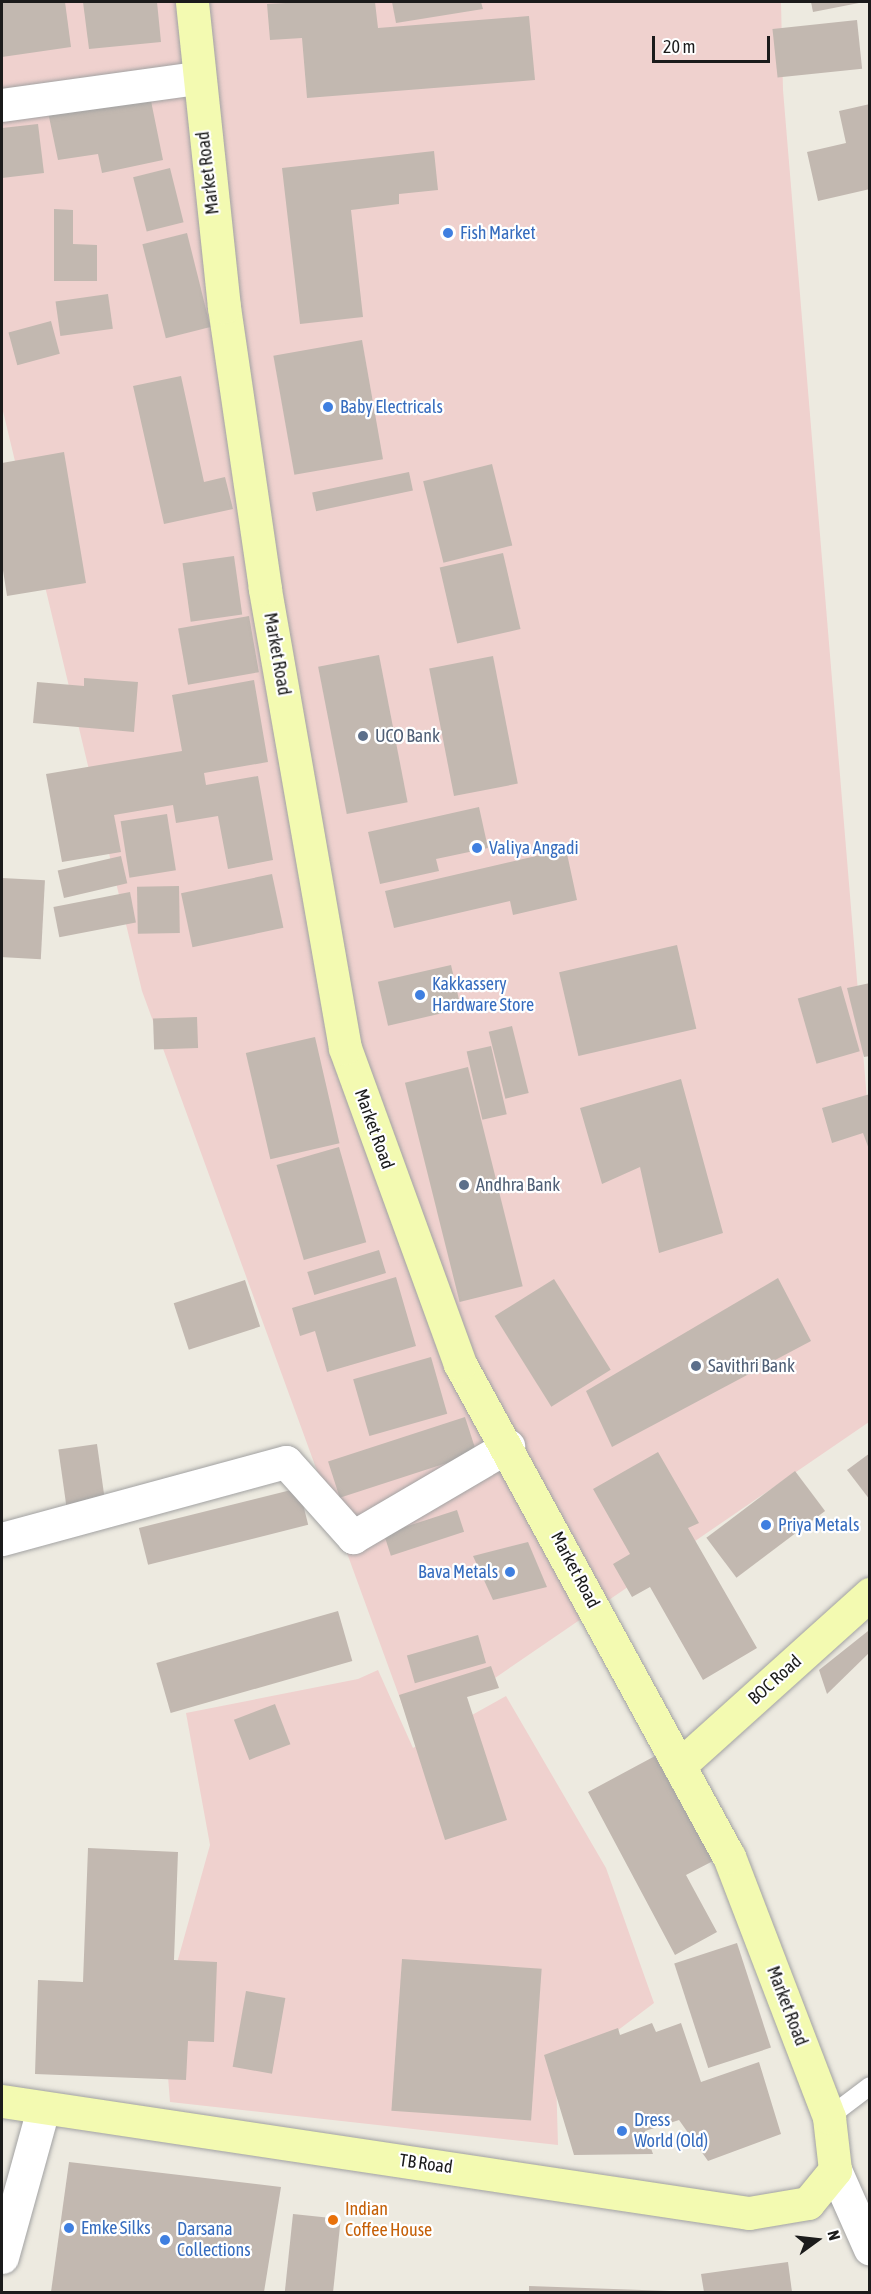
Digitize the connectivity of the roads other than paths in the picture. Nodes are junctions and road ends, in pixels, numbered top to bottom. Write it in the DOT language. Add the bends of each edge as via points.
graph roads {
  1 [pos="192,2"];
  2 [pos="197,78"];
  3 [pos="2,105"];
  4 [pos="508,1446"];
  5 [pos="2,1539"];
  6 [pos="870,1594"];
  7 [pos="680,1765"];
  8 [pos="870,2086"];
  9 [pos="2,2101"];
  10 [pos="43,2109"];
  11 [pos="830,2117"];
  12 [pos="835,2170"];
  13 [pos="870,2249"];
  14 [pos="2,2257"];
  1 -- 2 [label="main road, Market Road"];
  2 -- 3 [label="street"];
  2 -- 4 [label="main road, Market Road" via="224,307 263,576 345,1048 460,1364"];
  4 -- 5 [label="street" via="353,1536 286,1462"];
  4 -- 7 [label="main road, Market Road"];
  6 -- 7 [label="main road, BOC Road"];
  7 -- 11 [label="main road, Market Road" via="729,1857"];
  8 -- 11 [label="lane"];
  9 -- 10 [label="main road, TB Road"];
  10 -- 12 [label="main road, TB Road" via="748,2213 808,2203"];
  10 -- 14 [label="street"];
  11 -- 12 [label="main road, Market Road"];
  12 -- 13 [label="street"];
}
